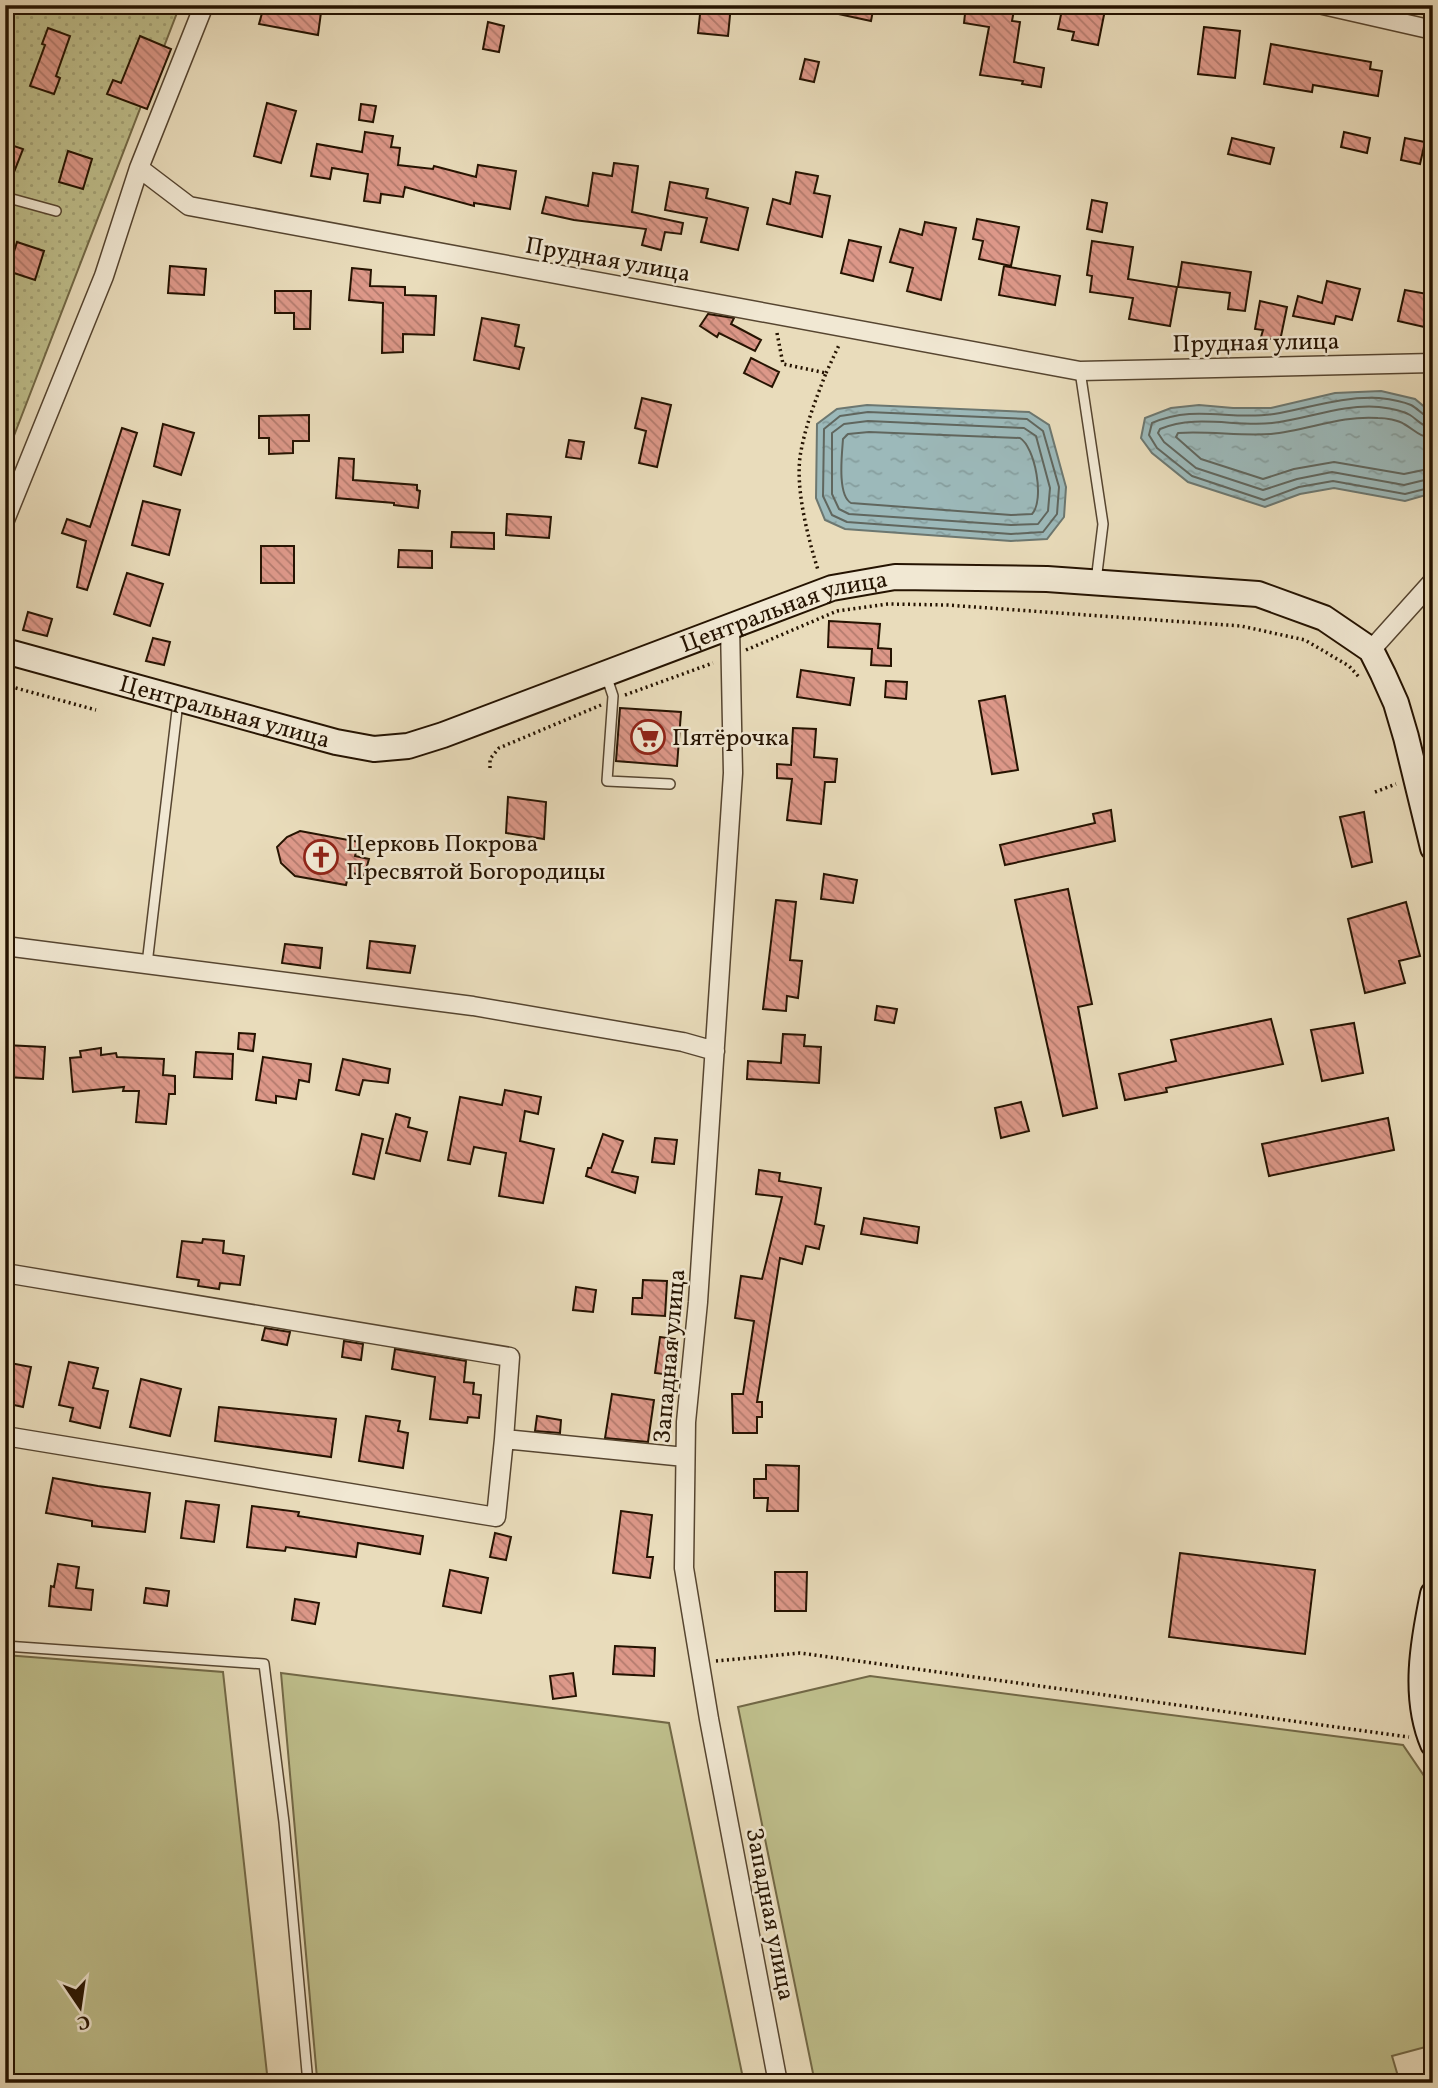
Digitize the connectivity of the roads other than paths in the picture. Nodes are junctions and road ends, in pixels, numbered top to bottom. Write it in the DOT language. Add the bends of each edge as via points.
graph roads {
  1 [pos="204,5"];
  2 [pos="1323,5"];
  3 [pos="1433,30"];
  4 [pos="139,168"];
  5 [pos="5,197"];
  6 [pos="56,211"];
  7 [pos="1433,363"];
  8 [pos="1080,371"];
  9 [pos="5,520"];
  10 [pos="1433,581"];
  11 [pos="1096,582"];
  12 [pos="730,625"];
  13 [pos="1371,650"];
  14 [pos="5,651"];
  15 [pos="606,673"];
  16 [pos="179,698"];
  17 [pos="670,784"];
  18 [pos="1433,848"];
  19 [pos="5,946"];
  20 [pos="147,964"];
  21 [pos="715,1051"];
  22 [pos="5,1273"];
  23 [pos="5,1436"];
  24 [pos="504,1439"];
  25 [pos="685,1457"];
  26 [pos="1433,1594"];
  27 [pos="5,1646"];
  28 [pos="1432,1742"];
  29 [pos="308,2083"];
  30 [pos="778,2083"];
  1 -- 4 [label="street"];
  2 -- 3 [label="street"];
  4 -- 8 [label="street, Прудная улица" via="189,206"];
  4 -- 9 [label="street" via="104,276"];
  5 -- 6 [label="lane"];
  7 -- 8 [label="street, Прудная улица"];
  8 -- 11 [label="lane" via="1103,524"];
  10 -- 13 [label="street"];
  11 -- 12 [label="street, Центральная улица" via="894,576 832,588"];
  11 -- 13 [label="street, Центральная улица" via="1258,594 1324,618"];
  12 -- 15 [label="street, Центральная улица"];
  12 -- 21 [label="street, Западная улица" via="733,773"];
  13 -- 18 [label="street" via="1396,703"];
  14 -- 16 [label="street, Центральная улица"];
  15 -- 16 [label="street, Центральная улица" via="443,735 408,746 374,749"];
  15 -- 17 [label="lane" via="613,700 607,781"];
  16 -- 20 [label="lane"];
  19 -- 20 [label="street"];
  20 -- 21 [label="street" via="473,1006"];
  21 -- 25 [label="street, Западная улица"];
  22 -- 24 [label="street" via="510,1357"];
  23 -- 24 [label="street" via="496,1517"];
  24 -- 25 [label="street"];
  25 -- 30 [label="street, Западная улица" via="684,1567"];
  26 -- 28 [label="street" via="1421,1661"];
  27 -- 29 [label="lane" via="264,1664"];
}
